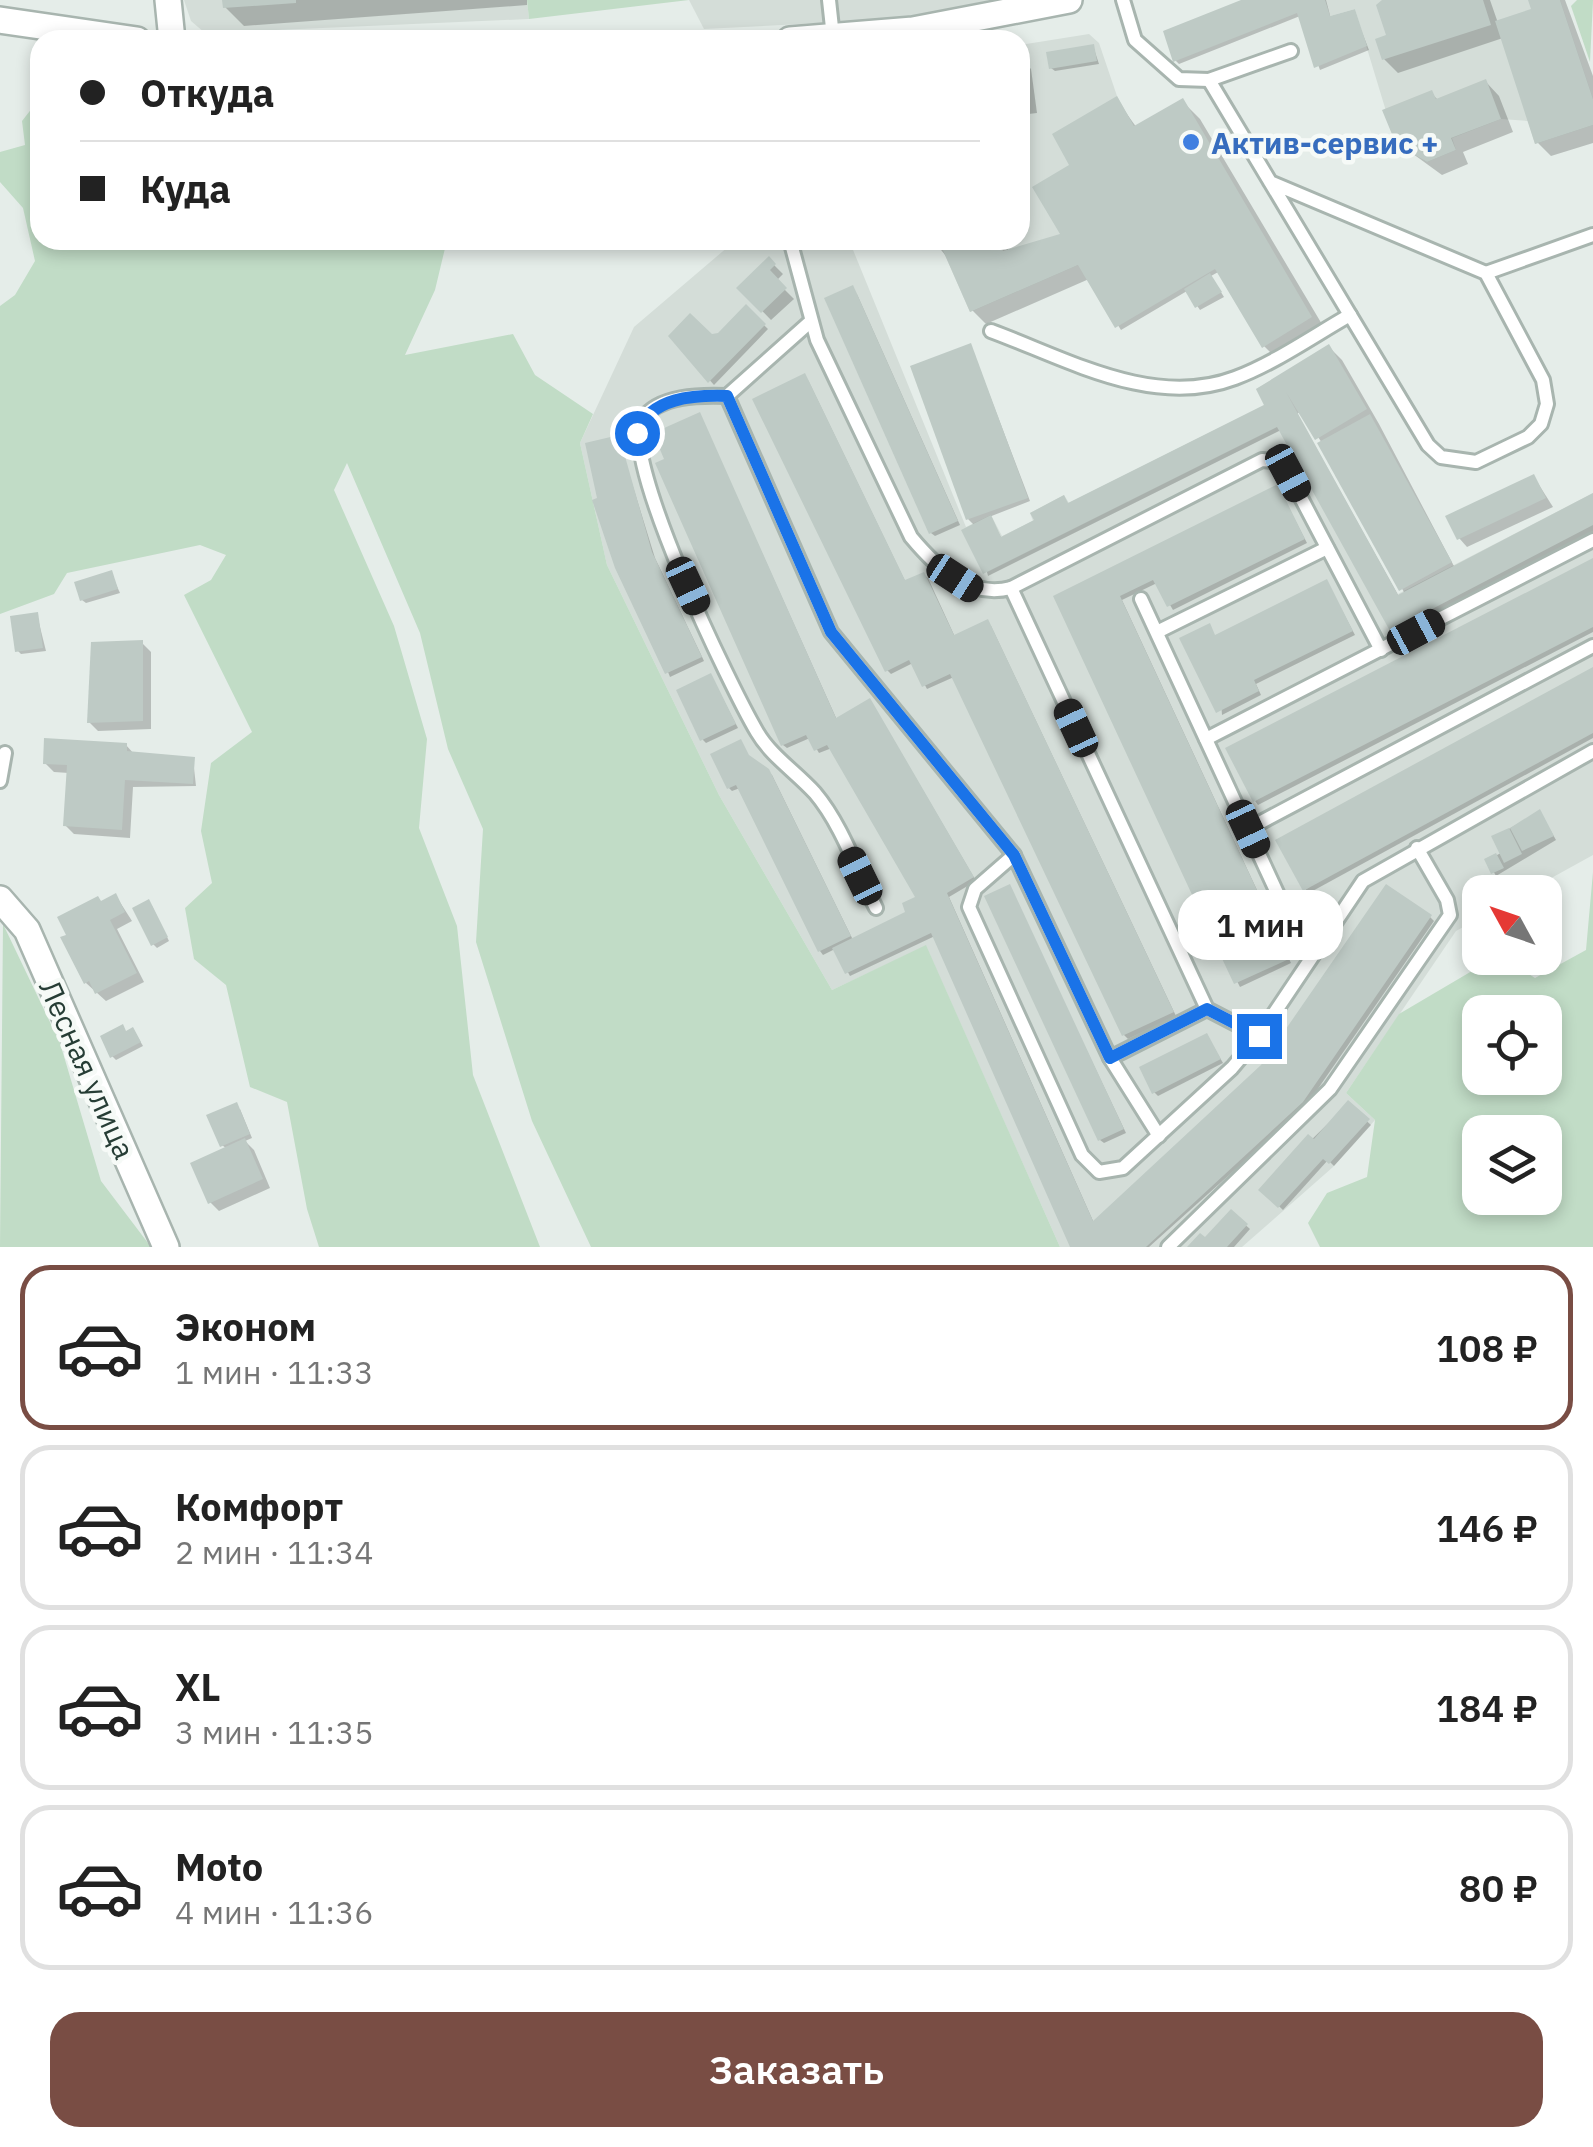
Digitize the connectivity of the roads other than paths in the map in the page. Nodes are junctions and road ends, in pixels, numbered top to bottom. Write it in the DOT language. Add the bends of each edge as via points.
graph roads {
  1 [pos="168,0"];
  2 [pos="829,0"];
  3 [pos="1069,0"];
  4 [pos="1123,0"];
  5 [pos="0,20"];
  6 [pos="68,30"];
  7 [pos="171,30"];
  8 [pos="832,30"];
  9 [pos="913,30"];
  10 [pos="1291,51"];
  11 [pos="1209,80"];
  12 [pos="1270,182"];
  13 [pos="1593,235"];
  14 [pos="792,250"];
  15 [pos="1486,273"];
  16 [pos="1350,315"];
  17 [pos="810,322"];
  18 [pos="991,331"];
  19 [pos="727,396"];
  20 [pos="1593,540"];
  21 [pos="1326,548"];
  22 [pos="1011,588"];
  23 [pos="1141,598"];
  24 [pos="1157,632"];
  25 [pos="1593,646"];
  26 [pos="1380,650"];
  27 [pos="1206,739"];
  28 [pos="1593,750"];
  29 [pos="5,752"];
  30 [pos="0,781"];
  31 [pos="1248,829"];
  32 [pos="1416,848"];
  33 [pos="1014,855"];
  34 [pos="0,898"];
  35 [pos="876,908"];
  36 [pos="1327,934"];
  37 [pos="1207,1009"];
  38 [pos="1259,1036"];
  39 [pos="1110,1058"];
  40 [pos="1159,1136"];
  41 [pos="166,1247"];
  42 [pos="1168,1247"];
  1 -- 7 [label="street"];
  2 -- 8 [label="lane"];
  3 -- 9 [label="street"];
  4 -- 11 [label="lane" via="1144,52 1178,79"];
  5 -- 6 [label="street"];
  10 -- 11 [label="lane"];
  11 -- 12 [label="lane"];
  12 -- 15 [label="lane"];
  12 -- 16 [label="lane"];
  13 -- 15 [label="lane"];
  14 -- 17 [label="lane"];
  15 -- 16 [label="lane" via="1544,380 1546,404 1528,437 1476,462 1441,457 1428,444"];
  16 -- 18 [label="lane" via="1238,377 1186,390 1133,383"];
  17 -- 19 [label="lane"];
  17 -- 22 [label="lane" via="911,536 972,589"];
  19 -- 33 [label="lane" via="831,632"];
  19 -- 35 [label="lane" via="690,396 648,413 637,433 643,471 671,550 755,730 828,811"];
  20 -- 26 [label="lane"];
  21 -- 22 [label="lane" via="1288,473 1262,460"];
  21 -- 24 [label="lane"];
  21 -- 26 [label="lane"];
  22 -- 37 [label="lane"];
  23 -- 24 [label="lane"];
  24 -- 27 [label="lane"];
  25 -- 31 [label="lane"];
  26 -- 27 [label="lane"];
  27 -- 31 [label="lane"];
  28 -- 32 [label="lane"];
  29 -- 30 [label="lane"];
  31 -- 36 [label="lane" via="1289,910"];
  32 -- 36 [label="lane" via="1363,881"];
  32 -- 42 [label="lane" via="1450,915 1330,1088"];
  33 -- 39 [label="lane"];
  33 -- 40 [label="lane" via="975,889 969,906 1082,1155 1099,1172 1111,1173"];
  34 -- 41 [label="street, Лесная улица" via="27,930"];
  36 -- 38 [label="lane"];
  37 -- 38 [label="lane"];
  37 -- 39 [label="lane"];
  38 -- 40 [label="lane"];
  39 -- 40 [label="lane"];
}
